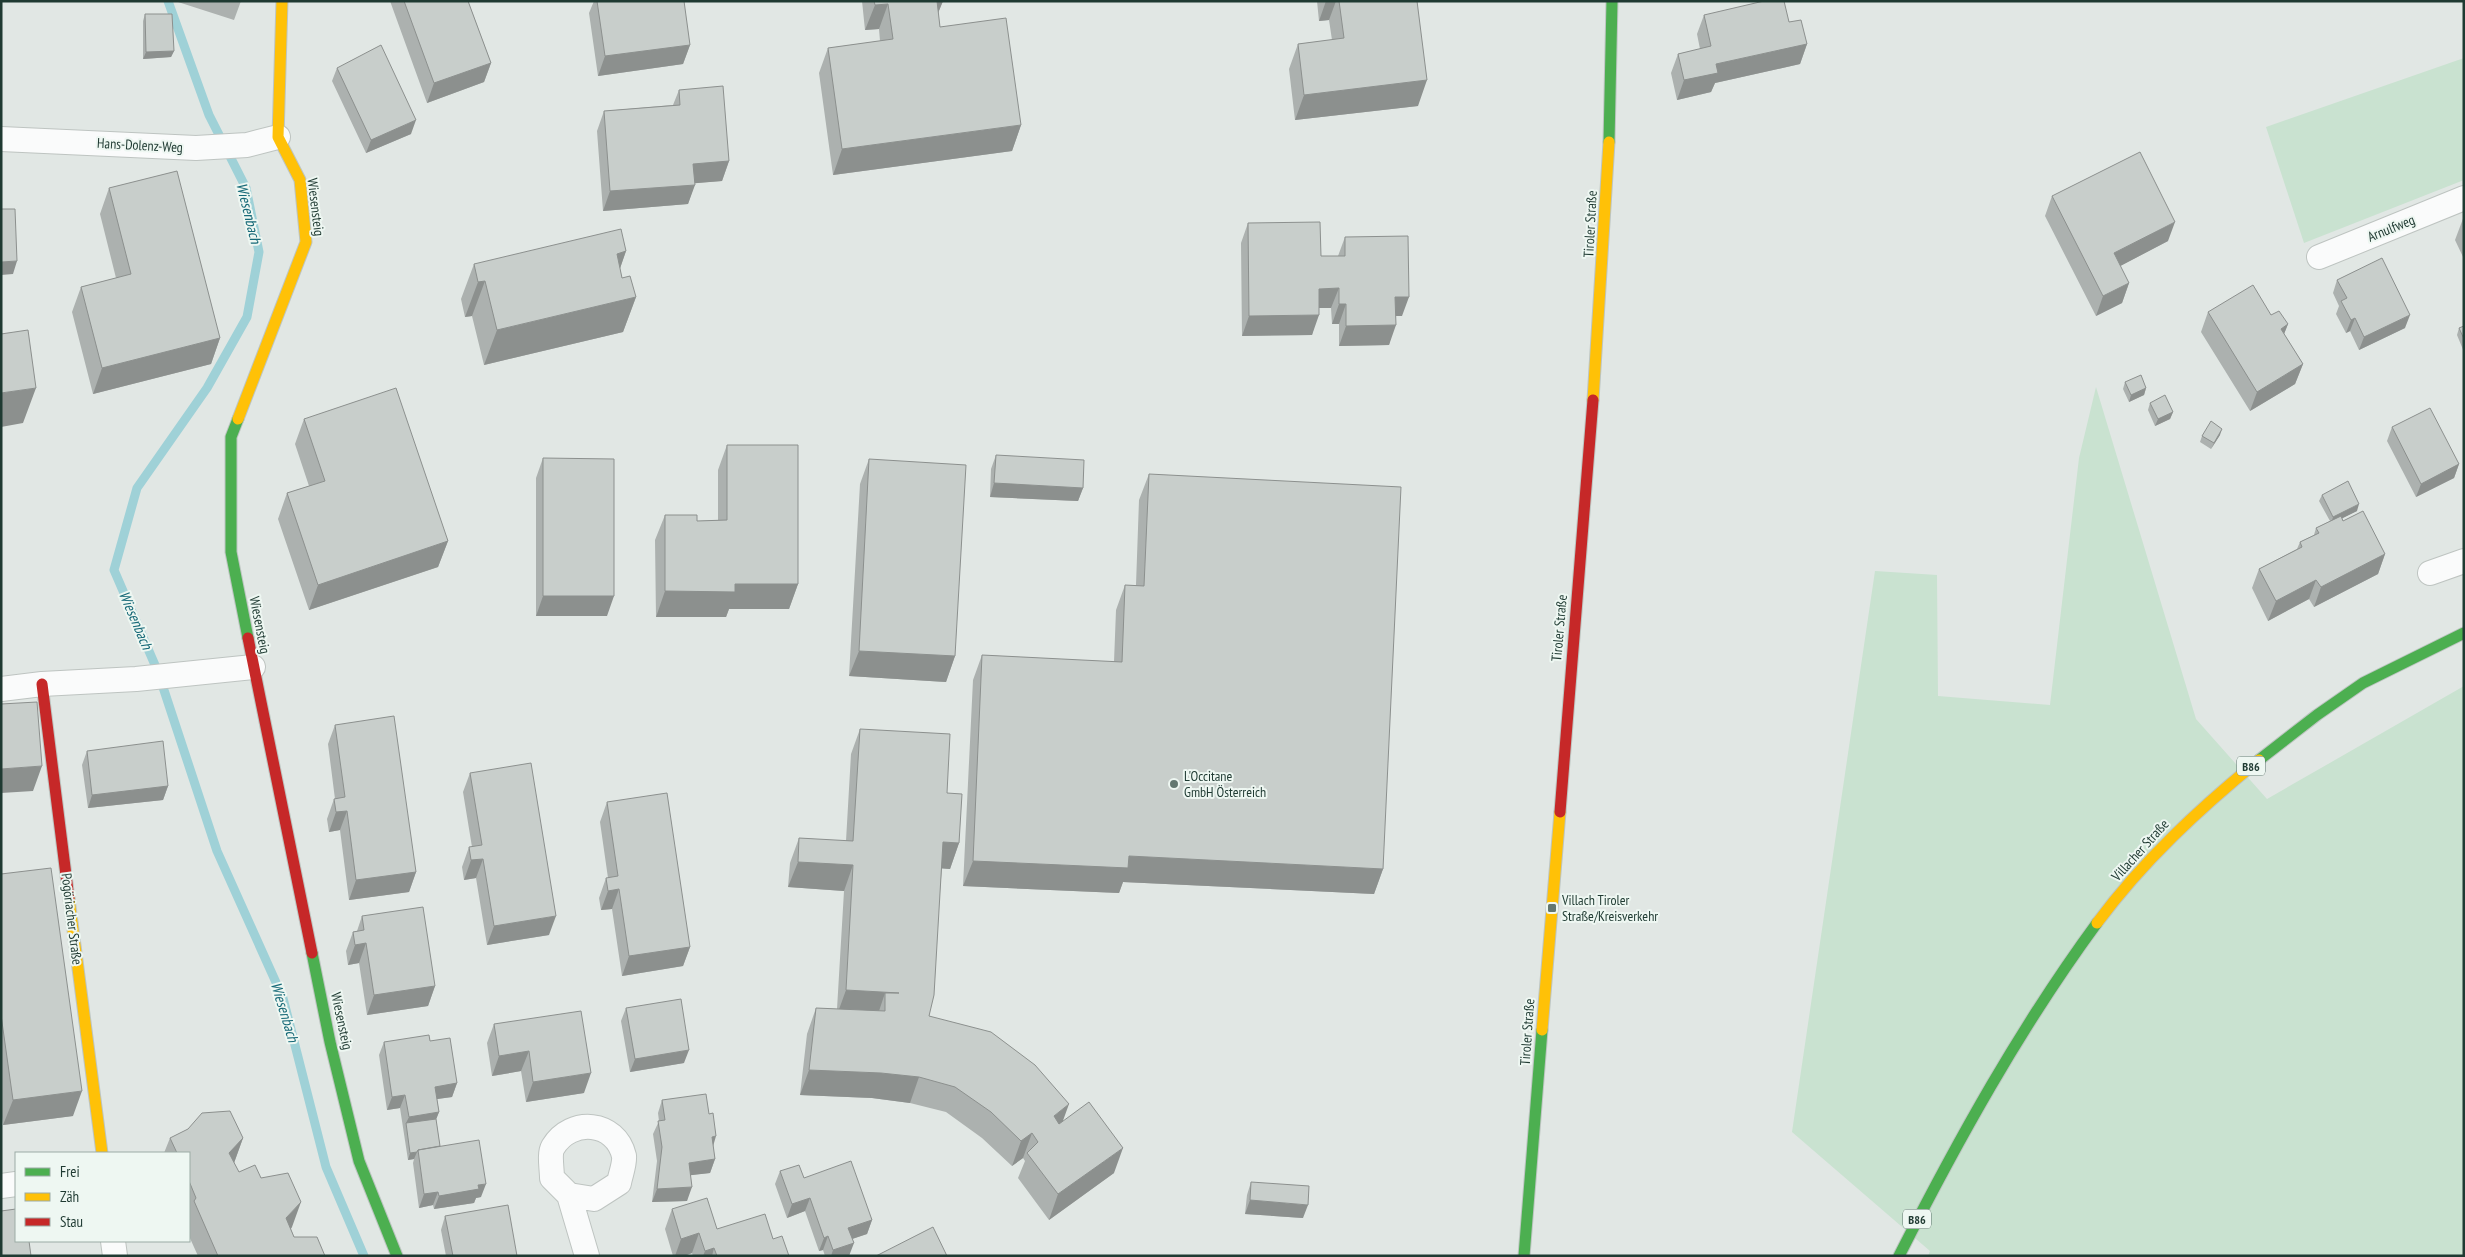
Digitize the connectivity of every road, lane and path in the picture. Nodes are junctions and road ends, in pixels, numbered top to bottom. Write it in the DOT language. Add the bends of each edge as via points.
graph roads {
  1 [pos="282,1"];
  2 [pos="1612,1"];
  3 [pos="278,138"];
  4 [pos="1,139"];
  5 [pos="2464,198"];
  6 [pos="2319,257"];
  7 [pos="2464,561"];
  8 [pos="2430,573"];
  9 [pos="2464,633"];
  10 [pos="253,667"];
  11 [pos="42,684"];
  12 [pos="1,689"];
  13 [pos="102,1152"];
  14 [pos="15,1184"];
  15 [pos="1,1186"];
  16 [pos="569,1196"];
  17 [pos="113,1242"];
  18 [pos="115,1256"];
  19 [pos="396,1256"];
  20 [pos="587,1256"];
  21 [pos="1524,1256"];
  22 [pos="1899,1256"];
  1 -- 3 [label="main road, Wiesensteig"];
  2 -- 21 [label="main road, Tiroler Straße" via="1612,93 1601,301"];
  3 -- 4 [label="street, Hans-Dolenz-Weg" via="247,145 196,148"];
  3 -- 10 [label="main road, Wiesensteig" via="300,180 306,242 231,437 231,552"];
  5 -- 6 [label="street, Arnulfweg"];
  7 -- 8 [label="street"];
  9 -- 22 [label="main road, Villacher Straße / B86" via="2364,683 2287,737 2194,814 2136,874 2078,948 2011,1048"];
  10 -- 11 [label="street" via="136,679"];
  10 -- 19 [label="main road, Wiesensteig" via="330,1042 357,1151"];
  11 -- 12 [label="street"];
  11 -- 13 [label="main road, Pogöriacher Straße"];
  14 -- 15 [label="street"];
  16 -- 20 [label="street"];
  17 -- 18 [label="street"];
}
